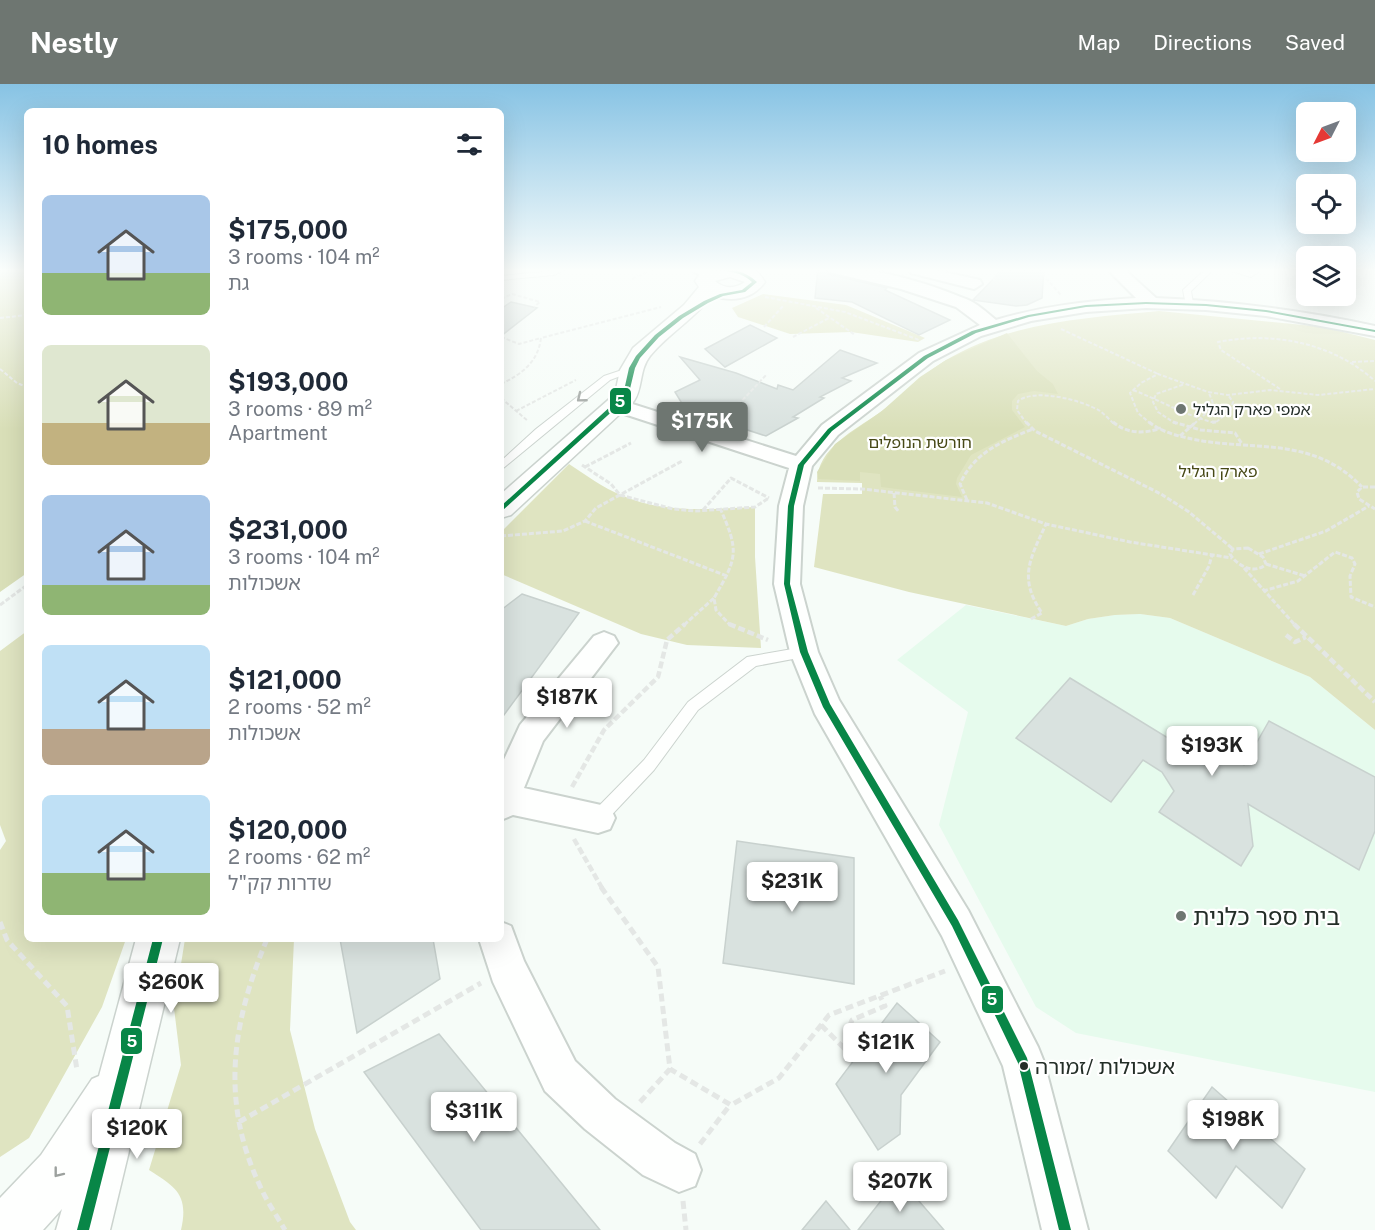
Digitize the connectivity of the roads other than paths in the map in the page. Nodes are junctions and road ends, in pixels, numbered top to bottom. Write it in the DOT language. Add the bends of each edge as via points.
graph roads {
  1 [pos="676,322"];
  2 [pos="989,322"];
  3 [pos="1004,322"];
  4 [pos="1326,322"];
  5 [pos="992,325"];
  6 [pos="1375,331"];
  7 [pos="631,370"];
  8 [pos="616,405"];
  9 [pos="504,464"];
  10 [pos="807,477"];
  11 [pos="504,506"];
  12 [pos="604,643"];
  13 [pos="804,652"];
  14 [pos="504,797"];
  15 [pos="504,802"];
  16 [pos="598,818"];
  17 [pos="157,942"];
  18 [pos="502,953"];
  19 [pos="100,1071"];
  20 [pos="679,1170"];
  21 [pos="7,1230"];
  22 [pos="83,1230"];
  23 [pos="1065,1230"];
  1 -- 7 [label="street" via="641,352"];
  2 -- 5 [label="street"];
  3 -- 5 [label="street"];
  4 -- 6 [label="street"];
  5 -- 10 [label="street" via="940,347 830,430"];
  7 -- 8 [label="street" via="626,396"];
  7 -- 9 [label="lane, one-way" via="606,378"];
  8 -- 10 [label="street" via="709,435"];
  8 -- 11 [label="street"];
  10 -- 13 [label="street" via="791,506 787,584"];
  12 -- 14 [label="street" via="531,734"];
  13 -- 16 [label="lane" via="752,661 693,706 649,765"];
  13 -- 23 [label="street" via="826,705 955,923 1023,1062"];
  15 -- 16 [label="street"];
  17 -- 19 [label="street"];
  18 -- 20 [label="street" via="561,1076 616,1126"];
  19 -- 21 [label="street, one-way" via="59,1173"];
  19 -- 22 [label="street"];
}
